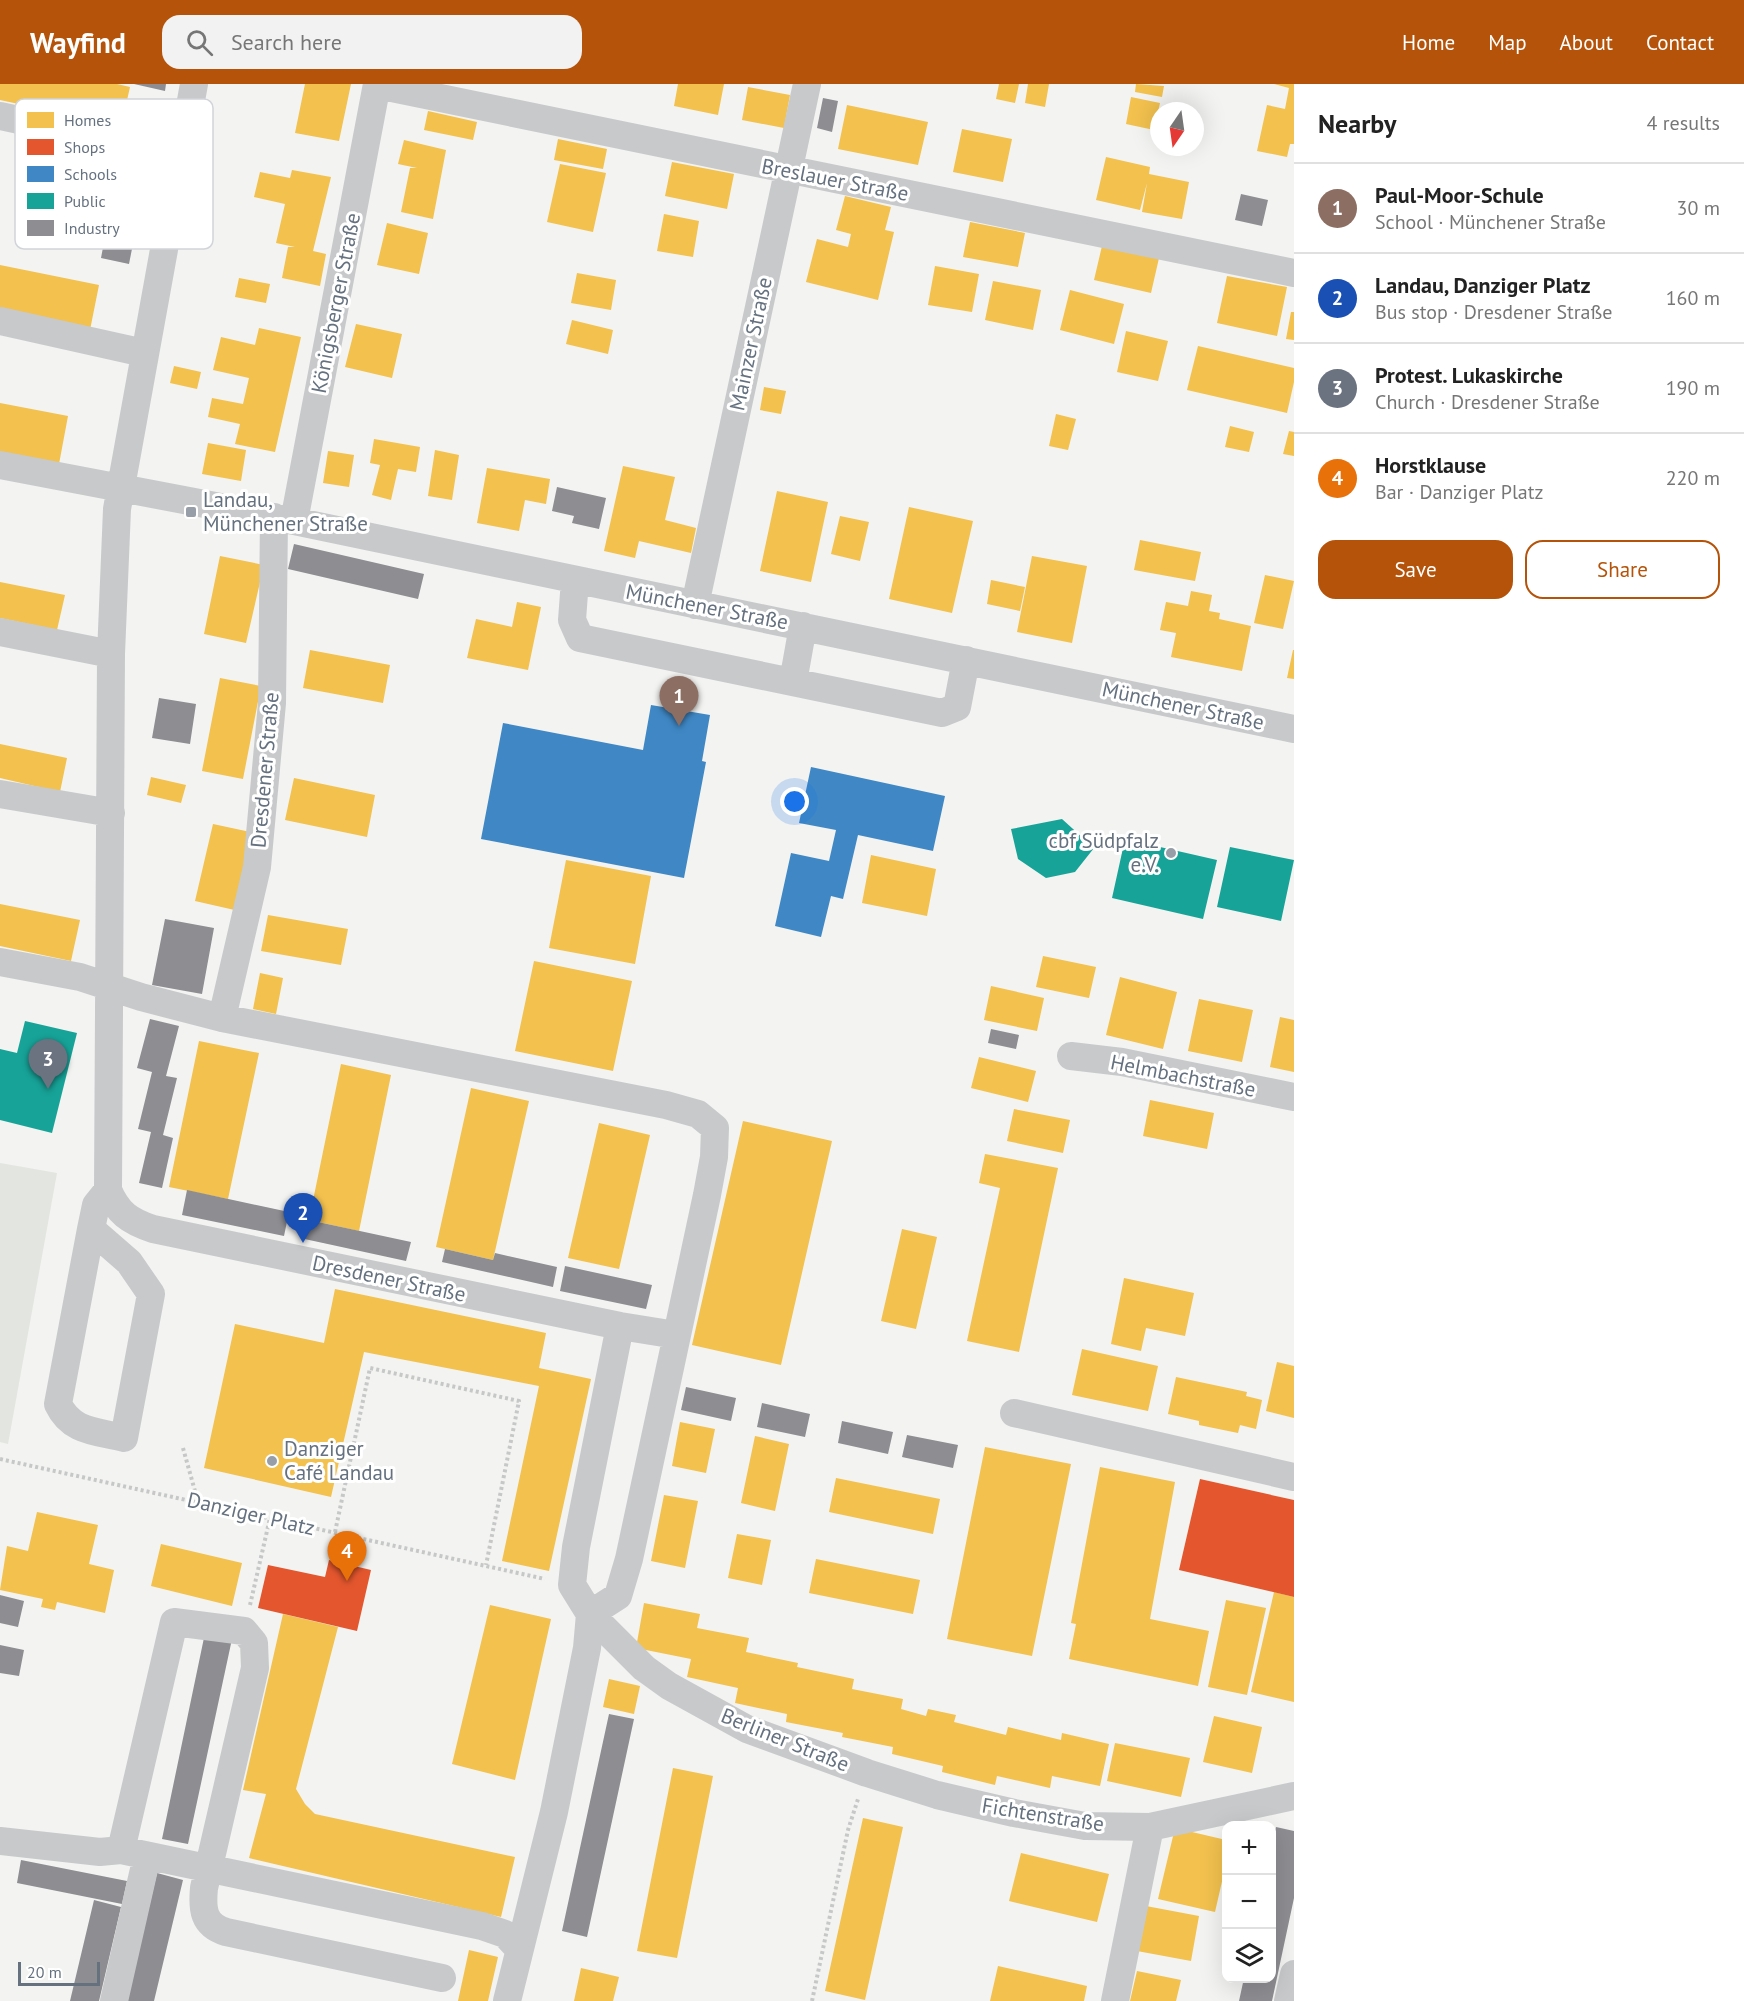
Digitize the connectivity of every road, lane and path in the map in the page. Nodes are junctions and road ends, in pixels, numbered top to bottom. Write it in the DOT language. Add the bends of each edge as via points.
graph roads {
  1 [pos="194,84"];
  2 [pos="807,84"];
  3 [pos="377,85"];
  4 [pos="191,99"];
  5 [pos="0,116"];
  6 [pos="15,119"];
  7 [pos="788,170"];
  8 [pos="163,249"];
  9 [pos="1294,273"];
  10 [pos="0,321"];
  11 [pos="144,353"];
  12 [pos="0,465"];
  13 [pos="120,486"];
  14 [pos="284,519"];
  15 [pos="575,580"];
  16 [pos="695,605"];
  17 [pos="803,626"];
  18 [pos="0,632"];
  19 [pos="111,654"];
  20 [pos="966,660"];
  21 [pos="793,682"];
  22 [pos="1294,729"];
  23 [pos="0,794"];
  24 [pos="111,813"];
  25 [pos="0,962"];
  26 [pos="109,985"];
  27 [pos="222,1018"];
  28 [pos="1071,1056"];
  29 [pos="1294,1098"];
  30 [pos="108,1190"];
  31 [pos="91,1229"];
  32 [pos="620,1326"];
  33 [pos="676,1335"];
  34 [pos="1014,1413"];
  35 [pos="183,1448"];
  36 [pos="0,1459"];
  37 [pos="1294,1477"];
  38 [pos="198,1502"];
  39 [pos="270,1518"];
  40 [pos="334,1533"];
  41 [pos="486,1566"];
  42 [pos="572,1584"];
  43 [pos="590,1614"];
  44 [pos="244,1631"];
  45 [pos="867,1773"];
  46 [pos="937,1795"];
  47 [pos="1294,1796"];
  48 [pos="1150,1827"];
  49 [pos="0,1841"];
  50 [pos="134,1853"];
  51 [pos="209,1867"];
  52 [pos="518,1948"];
  53 [pos="1294,1974"];
  54 [pos="442,1978"];
  55 [pos="114,2001"];
  56 [pos="507,2001"];
  57 [pos="812,2001"];
  58 [pos="1115,2001"];
  59 [pos="1288,2001"];
  1 -- 4 [label="street"];
  2 -- 7 [label="street, Mainzer Straße"];
  3 -- 7 [label="street, Breslauer Straße"];
  3 -- 14 [label="street, Königsberger Straße"];
  5 -- 6 [label="street"];
  7 -- 9 [label="street, Breslauer Straße"];
  7 -- 16 [label="street, Mainzer Straße"];
  8 -- 11 [label="street"];
  10 -- 11 [label="street"];
  11 -- 13 [label="street"];
  12 -- 13 [label="street"];
  13 -- 14 [label="street, Münchener Straße"];
  13 -- 19 [label="street"];
  14 -- 15 [label="street, Münchener Straße"];
  14 -- 27 [label="street, Dresdener Straße" via="258,856"];
  15 -- 16 [label="street, Münchener Straße"];
  15 -- 21 [label="street" via="572,620 580,638"];
  16 -- 17 [label="street, Münchener Straße"];
  17 -- 20 [label="street, Münchener Straße"];
  17 -- 21 [label="street"];
  18 -- 19 [label="street"];
  19 -- 24 [label="street"];
  20 -- 21 [label="street" via="957,707 942,713"];
  20 -- 22 [label="street, Münchener Straße"];
  23 -- 24 [label="street"];
  24 -- 26 [label="street"];
  25 -- 26 [label="street"];
  26 -- 27 [label="street"];
  26 -- 30 [label="street"];
  27 -- 33 [label="street" via="611,1092 698,1114 715,1128 714,1157"];
  28 -- 29 [label="street, Helmbachstraße" via="1122,1062"];
  30 -- 31 [label="street" via="96,1205"];
  30 -- 32 [label="street, Dresdener Straße" via="125,1218 153,1228"];
  31 -- 31 [label="street" via="58,1404 65,1419 79,1427 124,1438 151,1294 129,1262"];
  32 -- 33 [label="street, Dresdener Straße"];
  32 -- 42 [label="street"];
  33 -- 43 [label="street" via="618,1596"];
  34 -- 37 [label="street"];
  35 -- 38 [label="path"];
  36 -- 38 [label="path, Danziger Platz"];
  38 -- 39 [label="path, Danziger Platz"];
  39 -- 40 [label="path, Danziger Platz"];
  39 -- 44 [label="path"];
  40 -- 41 [label="path, Danziger Platz"];
  40 -- 41 [label="path" via="370,1368 519,1401"];
  41 -- 42 [label="path, Danziger Platz"];
  42 -- 43 [label="street, Berliner Straße"];
  43 -- 45 [label="street, Berliner Straße" via="644,1668 669,1686 747,1729"];
  43 -- 52 [label="street" via="587,1648 554,1812 532,1909"];
  44 -- 50 [label="street" via="174,1622"];
  44 -- 51 [label="street" via="254,1643 255,1668"];
  45 -- 46 [label="street, Berliner Straße"];
  45 -- 57 [label="path" via="848,1830"];
  46 -- 48 [label="street, Fichtenstraße" via="1084,1826"];
  47 -- 48 [label="street, Fichtenstraße"];
  48 -- 58 [label="street"];
  49 -- 50 [label="street"];
  50 -- 51 [label="street"];
  50 -- 55 [label="street"];
  51 -- 52 [label="street" via="482,1926 505,1934"];
  51 -- 54 [label="street" via="202,1906 210,1925 217,1929"];
  52 -- 56 [label="street"];
  53 -- 59 [label="street"];
}
